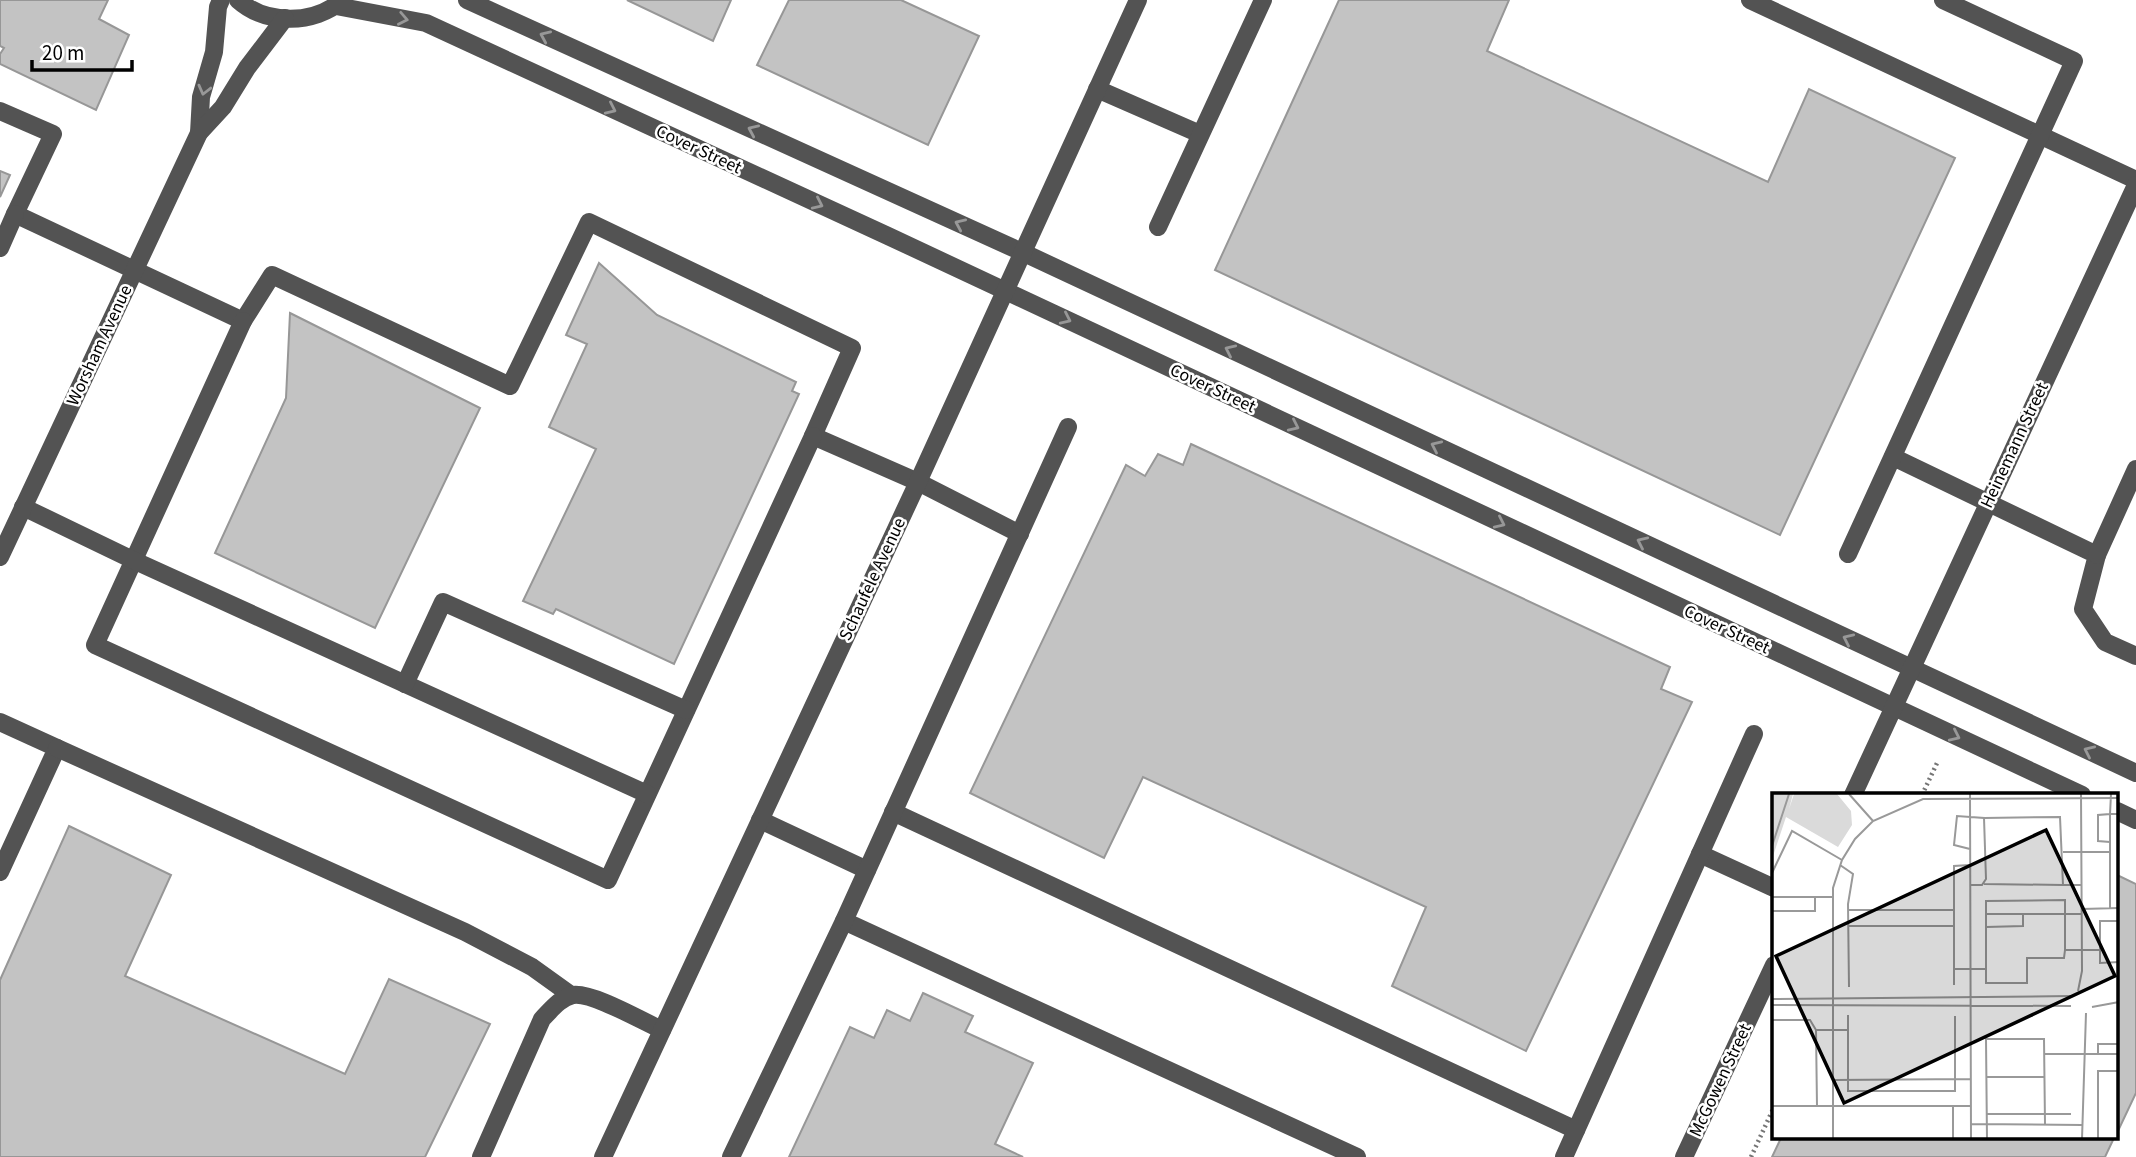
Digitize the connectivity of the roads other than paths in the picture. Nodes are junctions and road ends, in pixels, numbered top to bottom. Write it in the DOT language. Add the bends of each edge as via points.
graph roads {
  1 [pos="221,0"];
  2 [pos="239,0"];
  3 [pos="467,0"];
  4 [pos="1138,0"];
  5 [pos="1263,0"];
  6 [pos="1750,0"];
  7 [pos="1943,0"];
  8 [pos="339,3"];
  9 [pos="285,18"];
  10 [pos="1097,89"];
  11 [pos="0,111"];
  12 [pos="199,133"];
  13 [pos="1200,134"];
  14 [pos="2041,134"];
  15 [pos="2136,182"];
  16 [pos="15,214"];
  17 [pos="1158,227"];
  18 [pos="0,248"];
  19 [pos="1022,252"];
  20 [pos="134,269"];
  21 [pos="1004,290"];
  22 [pos="243,321"];
  23 [pos="1069,427"];
  24 [pos="813,436"];
  25 [pos="1893,457"];
  26 [pos="2136,469"];
  27 [pos="918,482"];
  28 [pos="1988,501"];
  29 [pos="23,507"];
  30 [pos="1020,534"];
  31 [pos="4,538"];
  32 [pos="1848,554"];
  33 [pos="2097,555"];
  34 [pos="0,557"];
  35 [pos="133,560"];
  36 [pos="2136,656"];
  37 [pos="1910,668"];
  38 [pos="405,684"];
  39 [pos="1893,707"];
  40 [pos="686,710"];
  41 [pos="0,722"];
  42 [pos="1754,734"];
  43 [pos="57,748"];
  44 [pos="2136,773"];
  45 [pos="1854,793"];
  46 [pos="2078,793"];
  47 [pos="647,794"];
  48 [pos="2118,811"];
  49 [pos="893,812"];
  50 [pos="760,820"];
  51 [pos="2136,820"];
  52 [pos="1700,854"];
  53 [pos="867,870"];
  54 [pos="0,872"];
  55 [pos="1772,887"];
  56 [pos="844,921"];
  57 [pos="1772,969"];
  58 [pos="571,995"];
  59 [pos="662,1030"];
  60 [pos="1576,1130"];
  61 [pos="481,1157"];
  62 [pos="603,1157"];
  63 [pos="731,1157"];
  64 [pos="1357,1157"];
  65 [pos="1564,1157"];
  66 [pos="1685,1157"];
  1 -- 12 [label="street, Worsham Avenue, one-way" via="214,52 201,97"];
  2 -- 9 [label="street" via="262,14"];
  19 -- 3 [label="street, one-way"];
  4 -- 10 [label="street, Schaufele Avenue"];
  5 -- 13 [label="street"];
  6 -- 14 [label="street"];
  7 -- 14 [label="street" via="2074,61"];
  8 -- 9 [label="street" via="320,14"];
  8 -- 21 [label="street, Cover Street, one-way" via="426,23"];
  9 -- 12 [label="street, Worsham Avenue" via="223,107"];
  10 -- 13 [label="street"];
  10 -- 19 [label="street, Schaufele Avenue"];
  11 -- 16 [label="street" via="53,134"];
  12 -- 20 [label="street, Worsham Avenue"];
  13 -- 17 [label="street"];
  14 -- 15 [label="street"];
  14 -- 25 [label="street"];
  15 -- 28 [label="street, Heinemann Street"];
  16 -- 18 [label="street"];
  16 -- 20 [label="street"];
  19 -- 21 [label="street, Schaufele Avenue"];
  37 -- 19 [label="street, one-way"];
  20 -- 22 [label="street"];
  20 -- 29 [label="street, Worsham Avenue"];
  21 -- 27 [label="street, Schaufele Avenue"];
  21 -- 39 [label="street, Cover Street, one-way"];
  22 -- 24 [label="street" via="272,275 510,386 589,222 852,348"];
  22 -- 35 [label="street"];
  23 -- 30 [label="street"];
  24 -- 27 [label="street"];
  24 -- 40 [label="street"];
  25 -- 28 [label="street"];
  25 -- 32 [label="street"];
  26 -- 33 [label="street"];
  27 -- 30 [label="street"];
  27 -- 50 [label="street, Schaufele Avenue"];
  28 -- 33 [label="street"];
  28 -- 37 [label="street, Heinemann Street"];
  29 -- 31 [label="street, Worsham Avenue"];
  29 -- 35 [label="street"];
  30 -- 49 [label="street"];
  31 -- 34 [label="street, Worsham Avenue"];
  33 -- 36 [label="street" via="2083,609 2105,642"];
  35 -- 38 [label="street"];
  35 -- 47 [label="street" via="95,645 583,869 608,880"];
  37 -- 39 [label="street, Heinemann Street"];
  44 -- 37 [label="street, one-way"];
  38 -- 40 [label="street" via="443,602"];
  38 -- 47 [label="street"];
  39 -- 45 [label="street"];
  39 -- 46 [label="street, Cover Street, one-way"];
  40 -- 47 [label="street"];
  41 -- 43 [label="street"];
  42 -- 52 [label="street"];
  43 -- 54 [label="street"];
  43 -- 58 [label="street" via="465,932 532,967"];
  48 -- 51 [label="street"];
  49 -- 53 [label="street"];
  49 -- 60 [label="street"];
  50 -- 53 [label="street"];
  50 -- 59 [label="street, Schaufele Avenue"];
  52 -- 55 [label="street"];
  52 -- 60 [label="street"];
  53 -- 56 [label="street"];
  56 -- 63 [label="street"];
  56 -- 64 [label="street"];
  57 -- 66 [label="street, McGowen Street"];
  58 -- 59 [label="street" via="587,995"];
  58 -- 61 [label="street" via="542,1019"];
  59 -- 62 [label="street, Schaufele Avenue"];
  60 -- 65 [label="street"];
}
